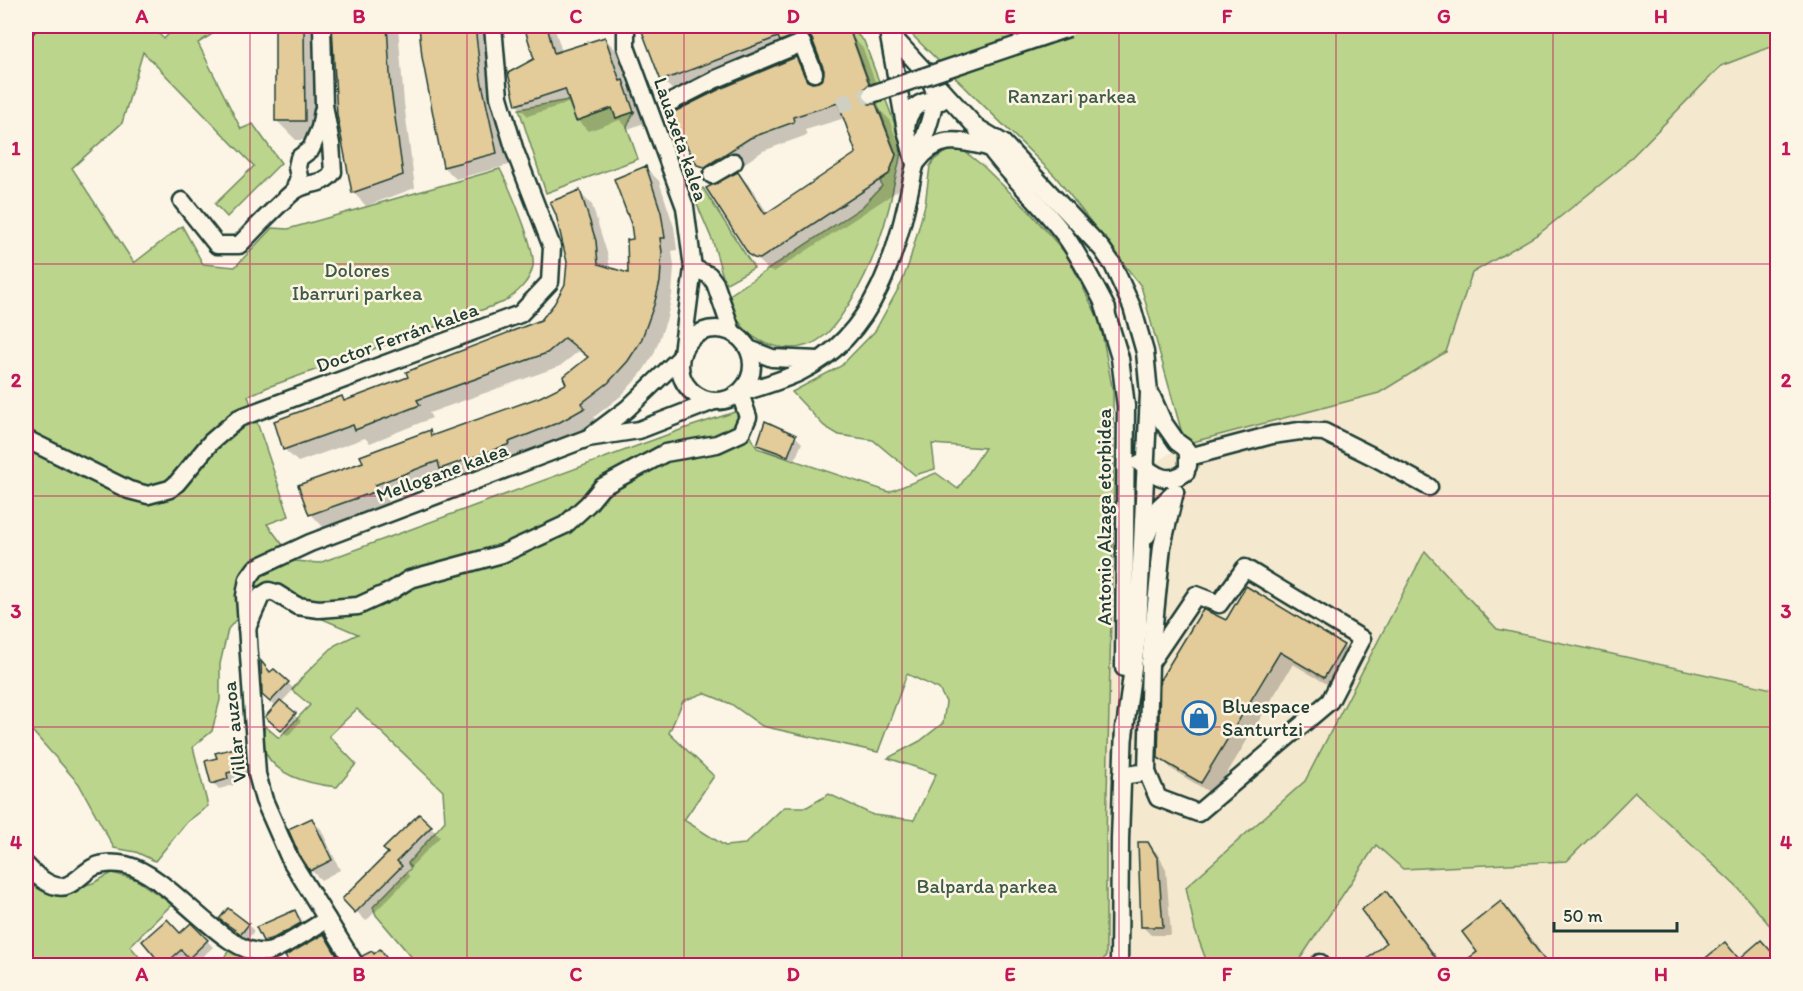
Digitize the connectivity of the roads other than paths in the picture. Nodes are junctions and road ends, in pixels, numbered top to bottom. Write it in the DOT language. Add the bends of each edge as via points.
graph roads {
  1 [pos="322,26"];
  2 [pos="493,26"];
  3 [pos="626,26"];
  4 [pos="1071,27"];
  5 [pos="885,28"];
  6 [pos="808,37"];
  7 [pos="930,77"];
  8 [pos="872,94"];
  9 [pos="933,101"];
  10 [pos="671,102"];
  11 [pos="324,105"];
  12 [pos="976,127"];
  13 [pos="906,130"];
  14 [pos="988,147"];
  15 [pos="915,165"];
  16 [pos="294,191"];
  17 [pos="182,201"];
  18 [pos="693,268"];
  19 [pos="1103,302"];
  20 [pos="732,332"];
  21 [pos="749,349"];
  22 [pos="681,355"];
  23 [pos="819,360"];
  24 [pos="1149,386"];
  25 [pos="740,393"];
  26 [pos="714,401"];
  27 [pos="588,438"];
  28 [pos="26,439"];
  29 [pos="1177,442"];
  30 [pos="1144,463"];
  31 [pos="1187,465"];
  32 [pos="1429,487"];
  33 [pos="1174,492"];
  34 [pos="310,543"];
  35 [pos="1142,550"];
  36 [pos="1124,576"];
  37 [pos="247,628"];
  38 [pos="1150,663"];
  39 [pos="1124,736"];
  40 [pos="1147,772"];
  41 [pos="1122,776"];
  42 [pos="26,865"];
  43 [pos="327,919"];
  44 [pos="356,966"];
  45 [pos="1119,966"];
  1 -- 11 [label="street"];
  2 -- 28 [label="street, Doctor Ferrán kalea" via="500,97 515,151 552,247 550,282 520,314 239,418 211,442 170,489 148,495 129,490"];
  3 -- 18 [label="street, Lauaxeta kalea" via="626,46 685,207"];
  4 -- 8 [label="street, bridge"];
  5 -- 7 [label="street, Antonio Alzaga etorbidea"];
  5 -- 13 [label="street"];
  6 -- 10 [label="street" via="819,78 802,43"];
  7 -- 9 [label="street"];
  7 -- 12 [label="street, Antonio Alzaga etorbidea"];
  9 -- 12 [label="street" via="951,106"];
  9 -- 13 [label="street" via="916,105 909,114"];
  9 -- 15 [label="street"];
  11 -- 16 [label="street" via="311,149 299,158"];
  11 -- 16 [label="street" via="333,172 327,180"];
  12 -- 14 [label="street"];
  12 -- 24 [label="street, Antonio Alzaga etorbidea" via="1003,143 1113,265 1132,307 1145,352"];
  13 -- 15 [label="street"];
  14 -- 15 [label="street" via="949,141 925,151"];
  14 -- 19 [label="street" via="1066,237"];
  15 -- 23 [label="street" via="895,253 883,283 853,330"];
  16 -- 17 [label="street" via="239,244 217,245"];
  18 -- 20 [label="street" via="715,282"];
  18 -- 22 [label="street, Lauaxeta kalea"];
  19 -- 30 [label="street" via="1124,341 1134,394 1135,458"];
  19 -- 36 [label="street, Antonio Alzaga etorbidea" via="1120,358 1126,406"];
  20 -- 21 [label="street"];
  20 -- 22 [label="street" via="708,329 692,338"];
  21 -- 23 [label="street" via="772,358"];
  21 -- 25 [label="street" via="752,372"];
  22 -- 26 [label="street" via="681,375 686,385 694,394"];
  22 -- 27 [label="street, Mellogane kalea" via="627,409"];
  23 -- 25 [label="street" via="782,379"];
  24 -- 29 [label="street" via="1163,422"];
  24 -- 30 [label="street, Antonio Alzaga etorbidea"];
  25 -- 26 [label="street" via="728,400"];
  25 -- 37 [label="street" via="748,417 741,432 701,449 665,453 602,487 565,525 538,539 502,554 410,579 358,606 297,606 269,591 261,596"];
  26 -- 27 [label="street, Mellogane kalea" via="639,430"];
  27 -- 34 [label="street, Mellogane kalea"];
  29 -- 30 [label="street" via="1165,444"];
  29 -- 31 [label="street" via="1184,447"];
  30 -- 31 [label="street" via="1153,474 1165,479 1178,478"];
  30 -- 35 [label="street, Antonio Alzaga etorbidea"];
  30 -- 36 [label="street" via="1134,482 1132,559"];
  31 -- 32 [label="street" via="1272,435 1300,430 1324,432"];
  31 -- 33 [label="street"];
  33 -- 35 [label="street" via="1159,507"];
  33 -- 38 [label="street" via="1162,546"];
  34 -- 37 [label="street, Villar auzoa" via="256,568 248,579 245,596"];
  35 -- 39 [label="street, Antonio Alzaga etorbidea" via="1138,629"];
  36 -- 39 [label="street, Antonio Alzaga etorbidea"];
  37 -- 43 [label="street, Villar auzoa" via="257,774 290,859"];
  38 -- 40 [label="street"];
  38 -- 40 [label="street" via="1196,595 1219,604 1245,568 1362,639 1330,701 1198,813 1158,798"];
  39 -- 41 [label="street, Antonio Alzaga etorbidea"];
  40 -- 41 [label="street"];
  41 -- 45 [label="street, Antonio Alzaga etorbidea"];
  42 -- 43 [label="street" via="49,884 60,887 94,867 127,866 159,880 221,933 257,952 269,952"];
  43 -- 44 [label="street, Villar auzoa"];
}
